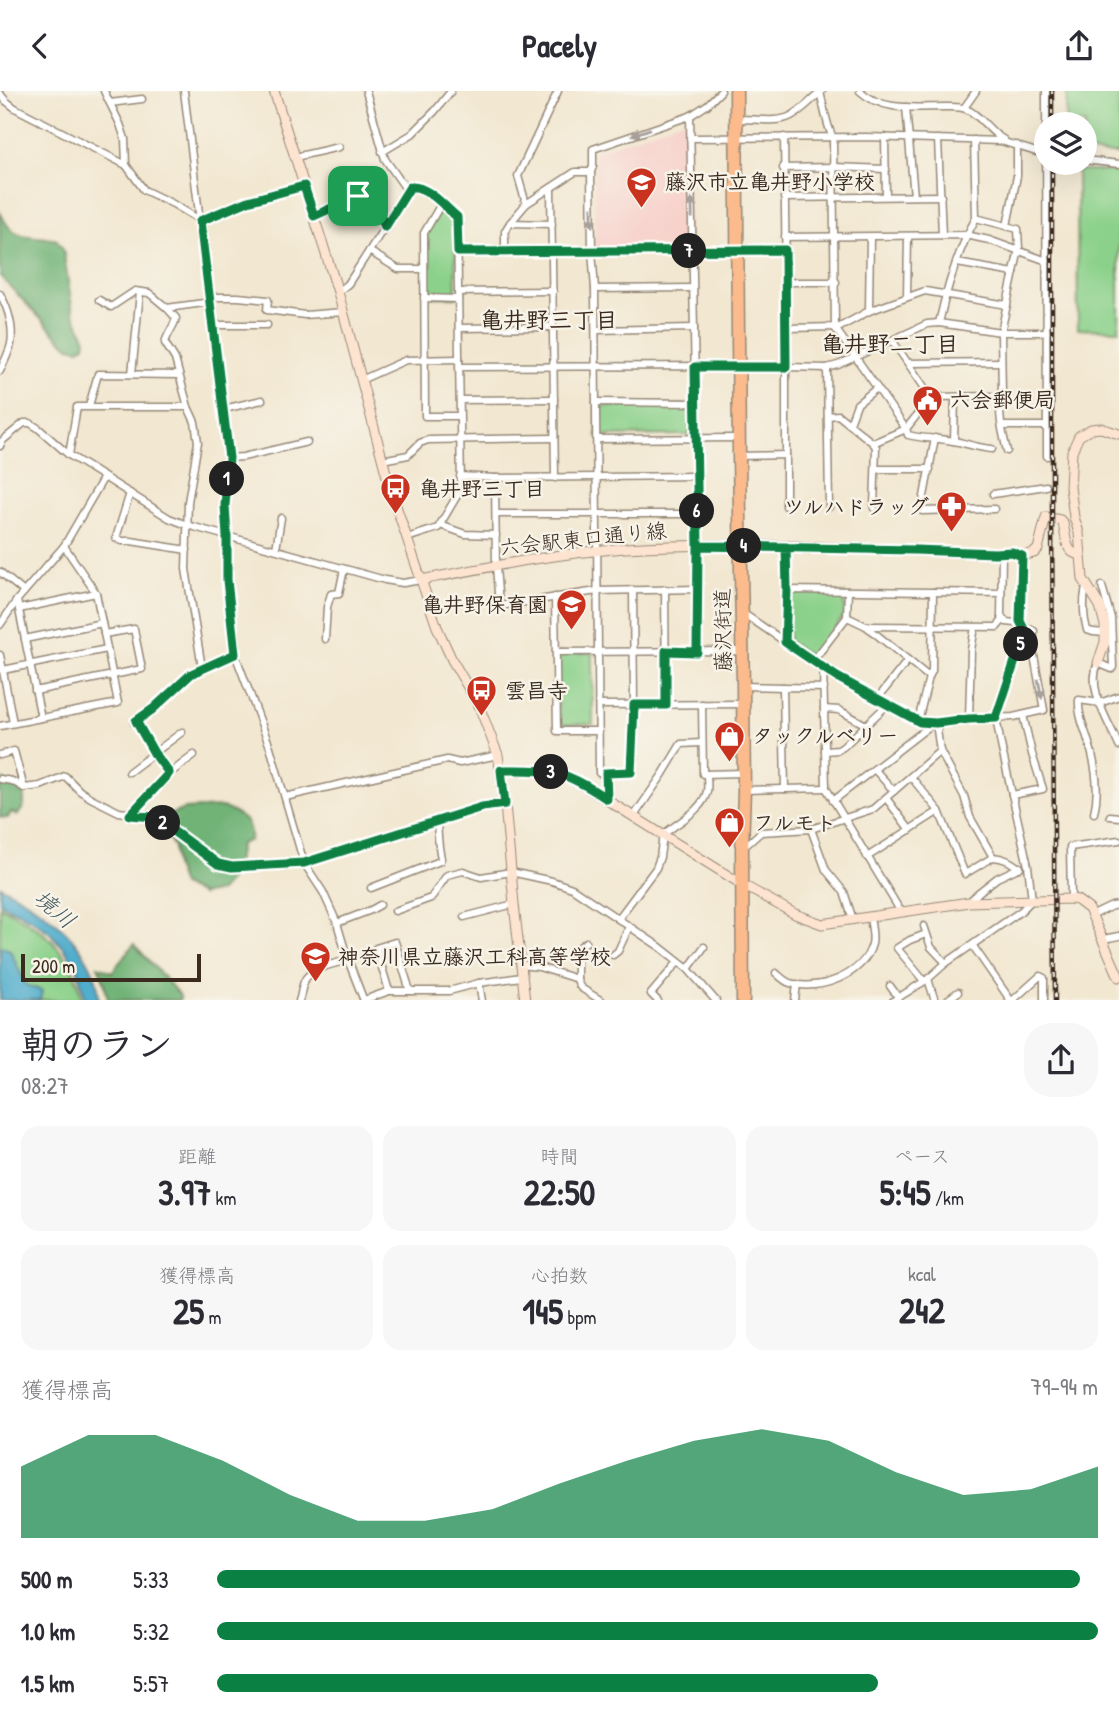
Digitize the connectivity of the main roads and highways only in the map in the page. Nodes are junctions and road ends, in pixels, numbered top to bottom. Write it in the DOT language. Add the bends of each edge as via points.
graph roads {
  1 [pos="736,91"];
  2 [pos="743,1000"];
  1 -- 2 [label="highway, 藤沢街道"];
}
